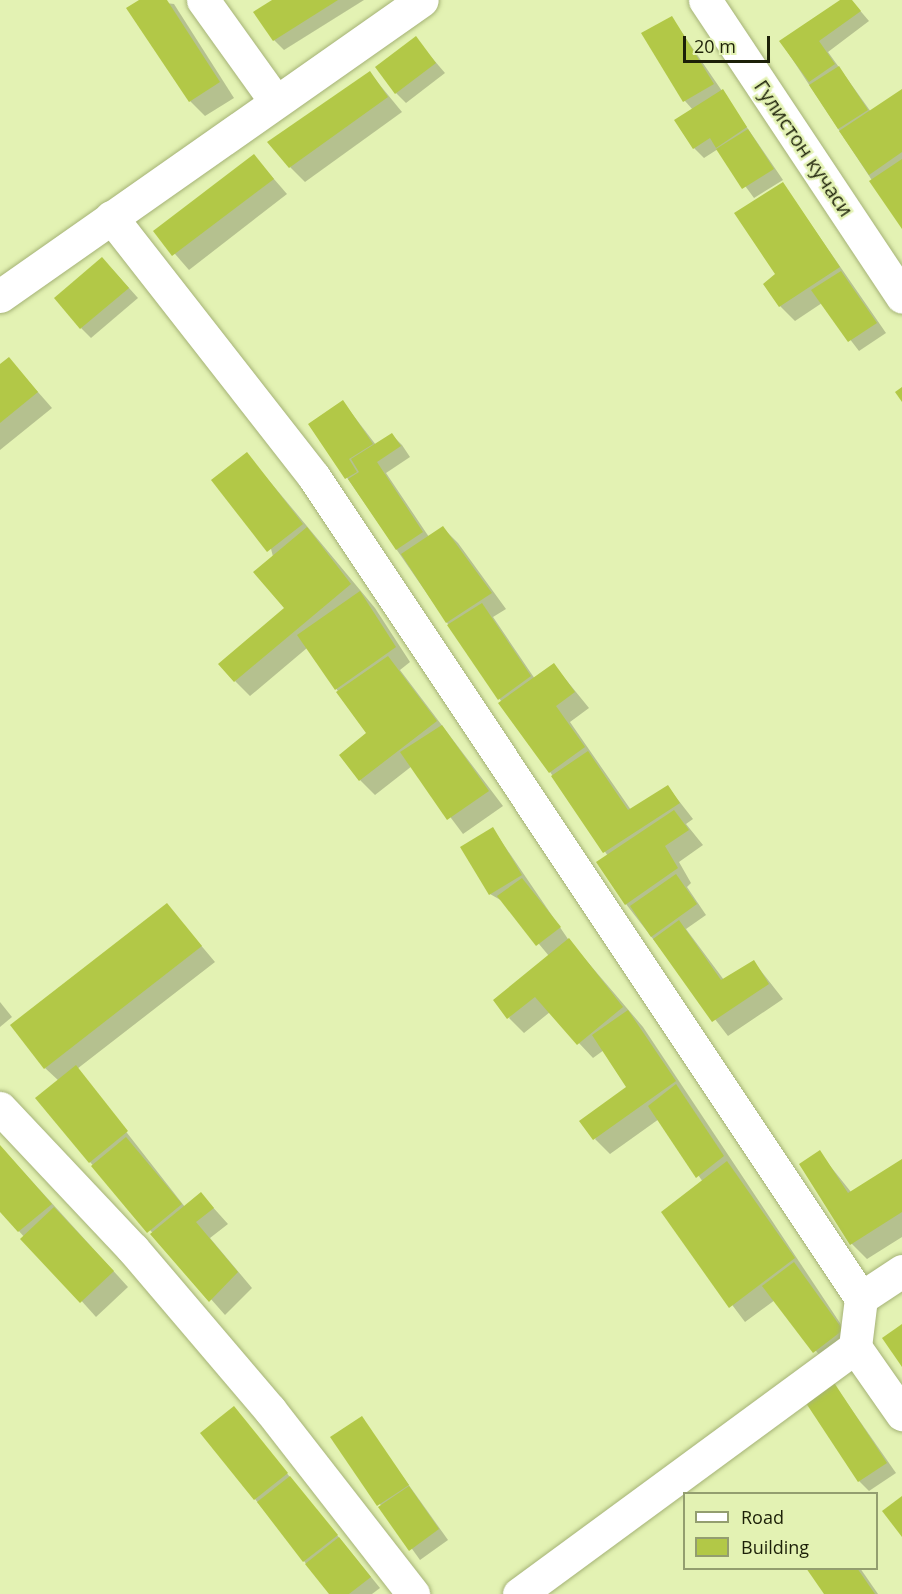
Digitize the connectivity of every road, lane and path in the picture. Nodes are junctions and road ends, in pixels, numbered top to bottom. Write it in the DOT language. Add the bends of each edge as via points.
graph roads {
  1 [pos="203,0"];
  2 [pos="422,0"];
  3 [pos="705,0"];
  4 [pos="274,99"];
  5 [pos="111,217"];
  6 [pos="0,296"];
  7 [pos="902,296"];
  8 [pos="0,1108"];
  9 [pos="902,1271"];
  10 [pos="861,1298"];
  11 [pos="855,1347"];
  12 [pos="902,1414"];
  13 [pos="413,1594"];
  14 [pos="519,1594"];
  1 -- 4 [label="street"];
  2 -- 4 [label="street"];
  3 -- 7 [label="street, Гулистон кучаси"];
  4 -- 5 [label="street"];
  5 -- 6 [label="street"];
  5 -- 10 [label="street" via="314,477"];
  8 -- 13 [label="street" via="134,1250 270,1410"];
  9 -- 10 [label="street"];
  10 -- 11 [label="street"];
  11 -- 12 [label="street"];
  11 -- 14 [label="street"];
}
